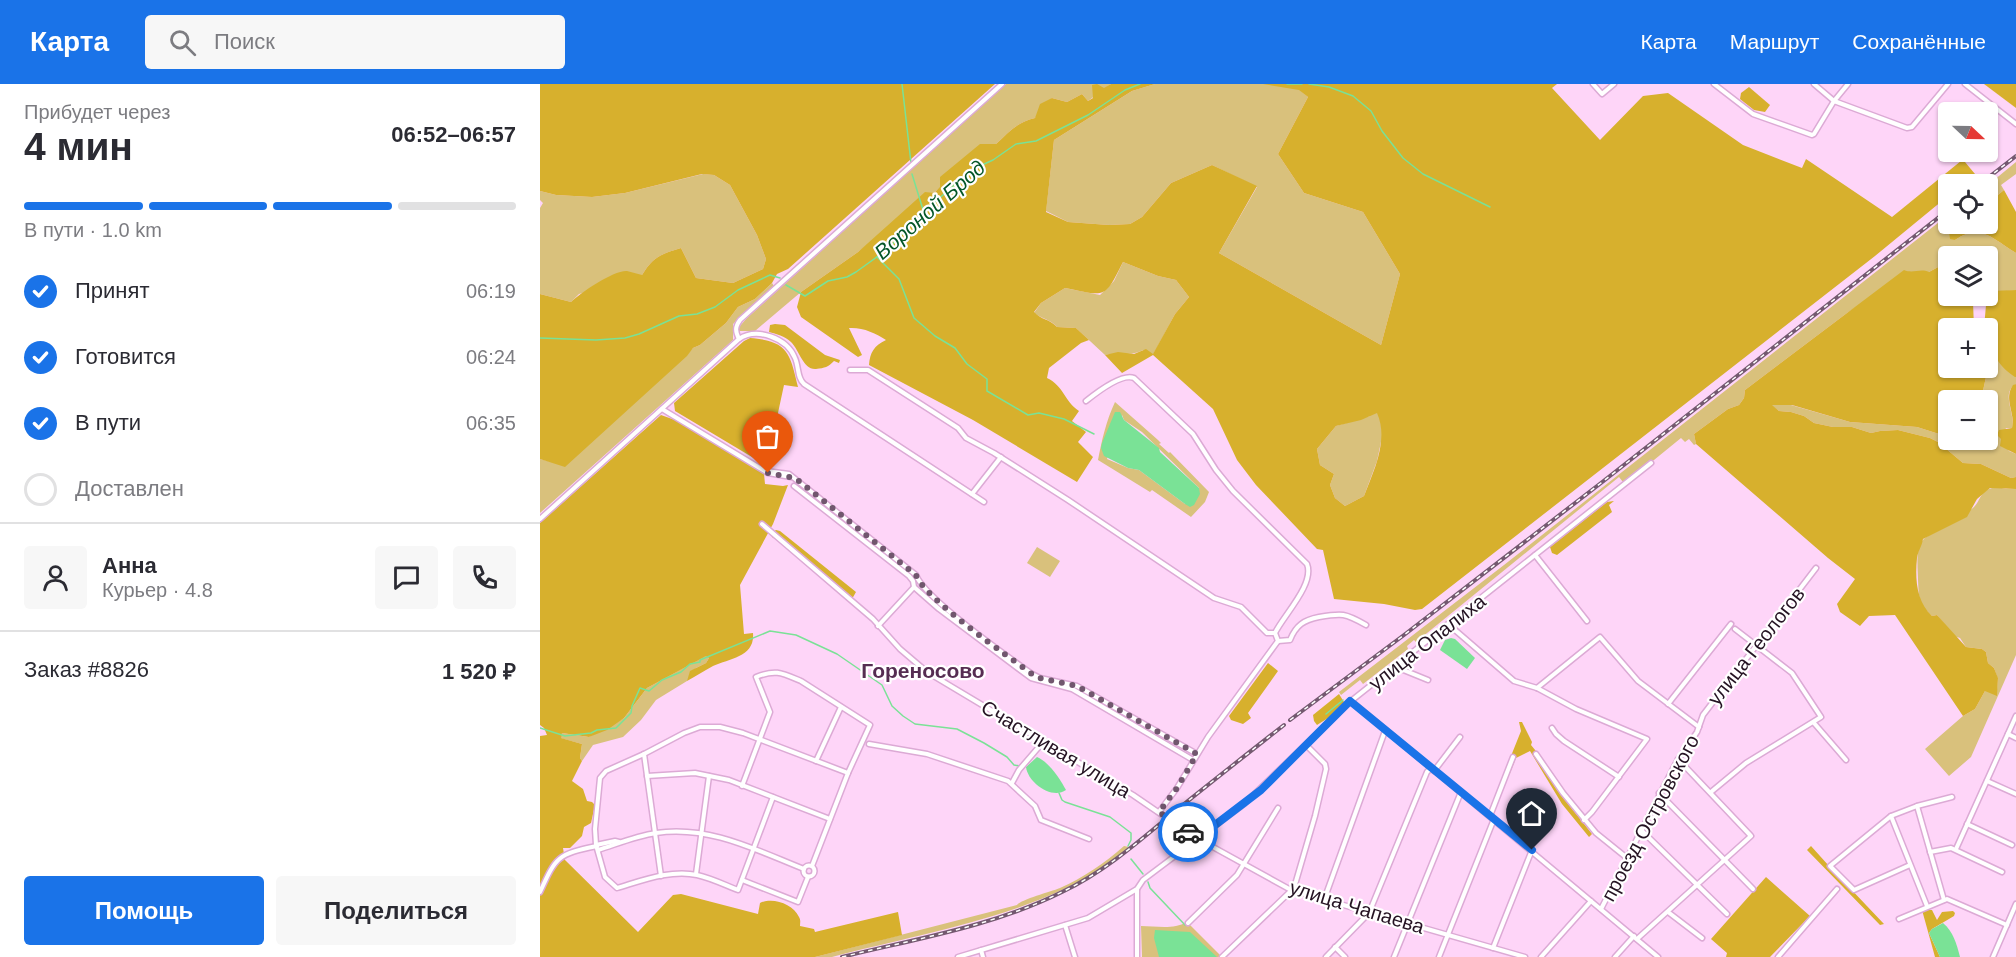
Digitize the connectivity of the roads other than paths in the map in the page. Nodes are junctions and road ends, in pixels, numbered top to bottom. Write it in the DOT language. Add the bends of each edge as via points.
graph roads {
  1 [pos="1002,84"];
  2 [pos="1593,84"];
  3 [pos="1614,84"];
  4 [pos="1714,84"];
  5 [pos="1814,84"];
  6 [pos="1848,84"];
  7 [pos="1946,84"];
  8 [pos="1965,84"];
  9 [pos="1834,101"];
  10 [pos="2016,124"];
  11 [pos="739,339"];
  12 [pos="850,370"];
  13 [pos="1086,401"];
  14 [pos="662,409"];
  15 [pos="1001,457"];
  16 [pos="1652,463"];
  17 [pos="794,486"];
  18 [pos="972,494"];
  19 [pos="984,502"];
  20 [pos="540,519"];
  21 [pos="762,524"];
  22 [pos="1535,555"];
  23 [pos="1816,568"];
  24 [pos="914,587"];
  25 [pos="1587,621"];
  26 [pos="1448,624"];
  27 [pos="1731,624"];
  28 [pos="878,626"];
  29 [pos="1366,626"];
  30 [pos="1735,628"];
  31 [pos="1277,637"];
  32 [pos="1757,645"];
  33 [pos="1395,666"];
  34 [pos="1428,680"];
  35 [pos="1537,688"];
  36 [pos="1350,701"];
  37 [pos="1668,704"];
  38 [pos="841,707"];
  39 [pos="2016,716"];
  40 [pos="1814,723"];
  41 [pos="1699,727"];
  42 [pos="1552,728"];
  43 [pos="1385,731"];
  44 [pos="2008,734"];
  45 [pos="1460,737"];
  46 [pos="2016,738"];
  47 [pos="759,740"];
  48 [pos="1044,741"];
  49 [pos="869,744"];
  50 [pos="1306,745"];
  51 [pos="644,754"];
  52 [pos="1197,754"];
  53 [pos="1536,754"];
  54 [pos="1513,757"];
  55 [pos="1678,759"];
  56 [pos="1193,760"];
  57 [pos="1846,760"];
  58 [pos="816,761"];
  59 [pos="1433,769"];
  60 [pos="848,773"];
  61 [pos="647,776"];
  62 [pos="709,776"];
  63 [pos="1619,777"];
  64 [pos="1987,781"];
  65 [pos="1012,783"];
  66 [pos="742,786"];
  67 [pos="1461,792"];
  68 [pos="1711,792"];
  69 [pos="1659,793"];
  70 [pos="2016,794"];
  71 [pos="773,797"];
  72 [pos="1952,797"];
  73 [pos="1917,806"];
  74 [pos="1278,808"];
  75 [pos="1159,812"];
  76 [pos="1891,816"];
  77 [pos="1492,817"];
  78 [pos="830,819"];
  79 [pos="1584,820"];
  80 [pos="1967,824"];
  81 [pos="1641,830"];
  82 [pos="702,832"];
  83 [pos="655,833"];
  84 [pos="1198,838"];
  85 [pos="1089,839"];
  86 [pos="2012,845"];
  87 [pos="597,847"];
  88 [pos="754,849"];
  89 [pos="1956,849"];
  90 [pos="1532,850"];
  91 [pos="1930,852"];
  92 [pos="1627,858"];
  93 [pos="1724,861"];
  94 [pos="1245,863"];
  95 [pos="1910,865"];
  96 [pos="812,866"];
  97 [pos="804,869"];
  98 [pos="2002,872"];
  99 [pos="696,874"];
  100 [pos="661,876"];
  101 [pos="808,877"];
  102 [pos="742,880"];
  103 [pos="1697,886"];
  104 [pos="1137,889"];
  105 [pos="1753,889"];
  106 [pos="1837,889"];
  107 [pos="1291,890"];
  108 [pos="540,892"];
  109 [pos="1324,900"];
  110 [pos="1944,900"];
  111 [pos="1591,901"];
  112 [pos="2016,904"];
  113 [pos="1927,906"];
  114 [pos="1601,909"];
  115 [pos="1668,912"];
  116 [pos="1369,913"];
  117 [pos="1727,914"];
  118 [pos="1899,919"];
  119 [pos="1188,923"];
  120 [pos="1408,924"];
  121 [pos="1065,925"];
  122 [pos="2007,925"];
  123 [pos="1448,934"];
  124 [pos="1635,938"];
  125 [pos="1702,938"];
  126 [pos="1335,947"];
  127 [pos="1494,948"];
  128 [pos="981,950"];
  129 [pos="958,957"];
  130 [pos="983,957"];
  131 [pos="1075,957"];
  132 [pos="1137,957"];
  133 [pos="1222,957"];
  134 [pos="1326,957"];
  135 [pos="1345,957"];
  136 [pos="1394,957"];
  137 [pos="1438,957"];
  138 [pos="1525,957"];
  139 [pos="1541,957"];
  140 [pos="1615,957"];
  141 [pos="1658,957"];
  142 [pos="1778,957"];
  143 [pos="1992,957"];
  1 -- 11 [label="street" via="740,320 735,331"];
  2 -- 3 [label="street" via="1602,93"];
  4 -- 9 [label="street" via="1753,114 1812,135"];
  5 -- 9 [label="street"];
  6 -- 9 [label="street"];
  7 -- 9 [label="street" via="1912,127 1907,128"];
  8 -- 10 [label="street"];
  11 -- 14 [label="street"];
  11 -- 18 [label="street" via="757,333 787,345 804,384"];
  12 -- 15 [label="street" via="868,370 958,428 966,438"];
  13 -- 31 [label="street" via="1110,384 1128,376 1134,378 1193,434 1233,491 1307,564 1309,569 1297,600"];
  14 -- 20 [label="street"];
  14 -- 52 [label="street" via="770,474 795,478 916,575 959,619 1032,674 1077,686"];
  15 -- 18 [label="street"];
  15 -- 31 [label="street" via="1214,598 1241,607 1267,633"];
  16 -- 22 [label="street, улица Опалиха"];
  17 -- 24 [label="street" via="909,576"];
  18 -- 19 [label="street"];
  21 -- 28 [label="street, Счастливая улица"];
  22 -- 25 [label="street"];
  22 -- 26 [label="street, улица Опалиха"];
  23 -- 32 [label="street, улица Геологов"];
  24 -- 28 [label="street"];
  24 -- 56 [label="street" via="1031,678 1072,689"];
  26 -- 33 [label="street, улица Опалиха"];
  26 -- 35 [label="street" via="1514,681"];
  27 -- 37 [label="street"];
  28 -- 48 [label="street, Счастливая улица" via="927,672"];
  29 -- 31 [label="street" via="1352,617 1331,614 1302,622 1290,640"];
  30 -- 32 [label="street"];
  31 -- 52 [label="street"];
  32 -- 40 [label="street" via="1797,679 1821,715"];
  32 -- 41 [label="street, улица Геологов" via="1703,715"];
  33 -- 34 [label="street"];
  33 -- 36 [label="street, улица Опалиха"];
  35 -- 37 [label="street" via="1600,638 1627,670"];
  35 -- 63 [label="street" via="1647,739"];
  36 -- 43 [label="street"];
  36 -- 50 [label="street, улица Опалиха"];
  37 -- 41 [label="street"];
  38 -- 47 [label="street" via="789,676 775,671 767,673 756,678 770,712"];
  38 -- 58 [label="street"];
  38 -- 60 [label="street" via="870,725"];
  39 -- 44 [label="street"];
  40 -- 57 [label="street"];
  40 -- 68 [label="street" via="1746,764"];
  41 -- 55 [label="street, проезд Островского"];
  42 -- 63 [label="street" via="1564,741"];
  43 -- 59 [label="street"];
  43 -- 109 [label="street"];
  44 -- 46 [label="street"];
  44 -- 64 [label="street"];
  45 -- 59 [label="street"];
  47 -- 51 [label="street" via="720,727 700,727"];
  47 -- 58 [label="street"];
  47 -- 66 [label="street"];
  48 -- 65 [label="street"];
  48 -- 75 [label="street, Счастливая улица"];
  49 -- 65 [label="street" via="927,754"];
  50 -- 84 [label="street, улица Опалиха" via="1244,804"];
  50 -- 107 [label="street" via="1326,769 1296,885"];
  51 -- 61 [label="street"];
  51 -- 87 [label="street" via="606,771 600,778"];
  52 -- 56 [label="street"];
  53 -- 79 [label="street"];
  54 -- 77 [label="street"];
  55 -- 68 [label="street"];
  55 -- 69 [label="street, проезд Островского"];
  56 -- 75 [label="street"];
  58 -- 60 [label="street"];
  59 -- 67 [label="street"];
  59 -- 116 [label="street"];
  60 -- 78 [label="street"];
  61 -- 62 [label="street"];
  61 -- 83 [label="street"];
  62 -- 66 [label="street"];
  62 -- 82 [label="street"];
  63 -- 79 [label="street"];
  64 -- 70 [label="street"];
  64 -- 80 [label="street"];
  65 -- 85 [label="street" via="1035,806 1045,823"];
  66 -- 71 [label="street"];
  67 -- 77 [label="street"];
  67 -- 120 [label="street"];
  68 -- 93 [label="street" via="1751,836"];
  69 -- 81 [label="street, проезд Островского"];
  69 -- 93 [label="street"];
  71 -- 78 [label="street"];
  71 -- 88 [label="street"];
  72 -- 73 [label="street"];
  73 -- 76 [label="street"];
  73 -- 91 [label="street"];
  74 -- 94 [label="street"];
  75 -- 84 [label="street, Счастливая улица"];
  76 -- 95 [label="street"];
  76 -- 95 [label="street" via="1830,866 1854,890"];
  77 -- 90 [label="street"];
  77 -- 123 [label="street"];
  78 -- 96 [label="street"];
  79 -- 92 [label="street"];
  80 -- 86 [label="street"];
  80 -- 89 [label="street"];
  81 -- 92 [label="street, проезд Островского"];
  81 -- 103 [label="street"];
  82 -- 83 [label="street"];
  82 -- 88 [label="street"];
  82 -- 99 [label="street"];
  83 -- 87 [label="street"];
  83 -- 100 [label="street"];
  84 -- 94 [label="street, улица Чапаева"];
  84 -- 104 [label="street, улица Опалиха" via="1143,880"];
  87 -- 100 [label="street" via="605,877 617,888"];
  87 -- 108 [label="street" via="558,858"];
  88 -- 97 [label="street"];
  88 -- 102 [label="street"];
  89 -- 91 [label="street"];
  89 -- 98 [label="street"];
  90 -- 111 [label="street"];
  90 -- 127 [label="street"];
  91 -- 110 [label="street"];
  92 -- 114 [label="street, проезд Островского"];
  93 -- 103 [label="street"];
  93 -- 105 [label="street"];
  94 -- 107 [label="street, улица Чапаева"];
  94 -- 119 [label="street"];
  95 -- 113 [label="street"];
  96 -- 97 [label="street"];
  96 -- 101 [label="street" via="815,873"];
  97 -- 101 [label="street"];
  99 -- 100 [label="street"];
  99 -- 102 [label="street" via="738,890"];
  101 -- 102 [label="street" via="798,902"];
  103 -- 115 [label="street"];
  103 -- 117 [label="street"];
  104 -- 121 [label="street, улица Опалиха" via="1088,918"];
  104 -- 132 [label="street"];
  106 -- 142 [label="street"];
  107 -- 109 [label="street, улица Чапаева"];
  107 -- 133 [label="street"];
  109 -- 116 [label="street, улица Чапаева"];
  110 -- 113 [label="street"];
  110 -- 122 [label="street"];
  111 -- 114 [label="street"];
  111 -- 139 [label="street"];
  112 -- 122 [label="street"];
  113 -- 118 [label="street"];
  114 -- 124 [label="street"];
  115 -- 124 [label="street"];
  115 -- 125 [label="street"];
  116 -- 120 [label="street, улица Чапаева"];
  116 -- 126 [label="street"];
  120 -- 123 [label="street, улица Чапаева"];
  120 -- 136 [label="street"];
  121 -- 128 [label="street, улица Опалиха"];
  121 -- 131 [label="street"];
  122 -- 143 [label="street"];
  123 -- 127 [label="street, улица Чапаева"];
  123 -- 137 [label="street"];
  124 -- 140 [label="street"];
  124 -- 141 [label="street"];
  126 -- 134 [label="street"];
  126 -- 135 [label="street"];
  127 -- 138 [label="street, улица Чапаева"];
  128 -- 129 [label="street, улица Опалиха"];
  128 -- 130 [label="street"];
}
